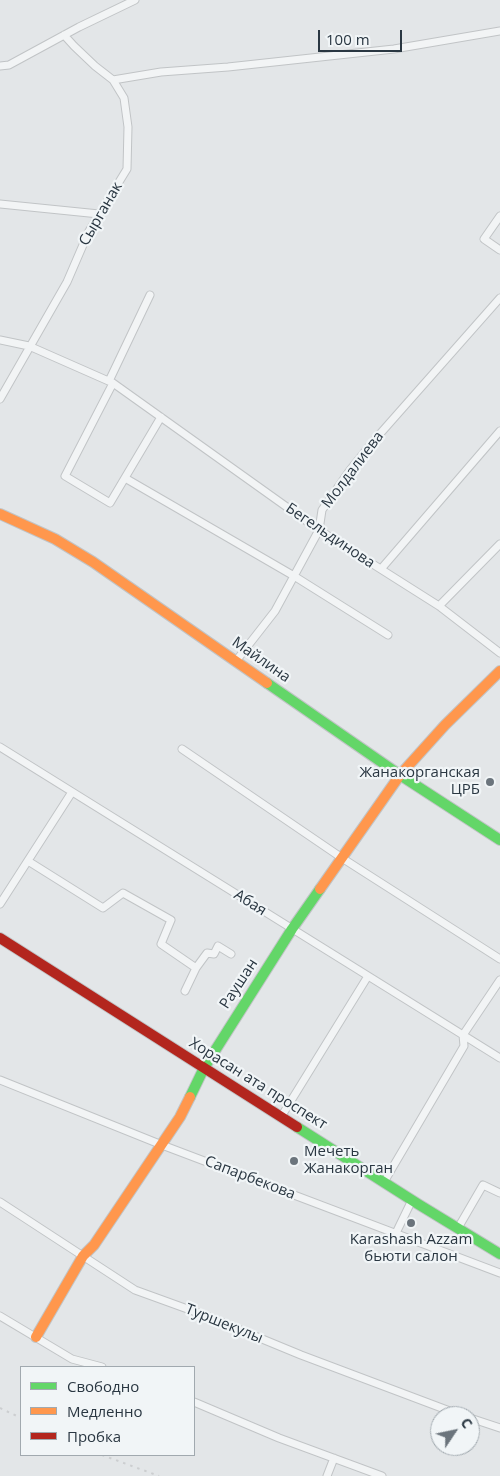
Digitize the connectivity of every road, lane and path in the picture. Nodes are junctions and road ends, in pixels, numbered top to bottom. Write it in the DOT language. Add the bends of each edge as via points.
graph roads {
  1 [pos="134,0"];
  2 [pos="500,31"];
  3 [pos="64,35"];
  4 [pos="0,66"];
  5 [pos="114,80"];
  6 [pos="0,204"];
  7 [pos="100,214"];
  8 [pos="500,216"];
  9 [pos="500,250"];
  10 [pos="150,295"];
  11 [pos="500,298"];
  12 [pos="0,340"];
  13 [pos="30,346"];
  14 [pos="111,382"];
  15 [pos="0,399"];
  16 [pos="161,417"];
  17 [pos="500,431"];
  18 [pos="125,478"];
  19 [pos="0,514"];
  20 [pos="319,530"];
  21 [pos="500,544"];
  22 [pos="381,569"];
  23 [pos="294,576"];
  24 [pos="439,606"];
  25 [pos="388,635"];
  26 [pos="500,653"];
  27 [pos="236,661"];
  28 [pos="500,671"];
  29 [pos="0,747"];
  30 [pos="182,749"];
  31 [pos="400,775"];
  32 [pos="72,792"];
  33 [pos="500,840"];
  34 [pos="342,858"];
  35 [pos="28,861"];
  36 [pos="0,904"];
  37 [pos="292,929"];
  38 [pos="0,938"];
  39 [pos="231,954"];
  40 [pos="500,959"];
  41 [pos="196,968"];
  42 [pos="368,976"];
  43 [pos="500,980"];
  44 [pos="185,991"];
  45 [pos="463,1035"];
  46 [pos="500,1058"];
  47 [pos="204,1068"];
  48 [pos="0,1080"];
  49 [pos="281,1117"];
  50 [pos="162,1145"];
  51 [pos="384,1182"];
  52 [pos="500,1193"];
  53 [pos="412,1200"];
  54 [pos="0,1202"];
  55 [pos="458,1228"];
  56 [pos="396,1233"];
  57 [pos="500,1254"];
  58 [pos="83,1256"];
  59 [pos="500,1274"];
  60 [pos="0,1316"];
  61 [pos="36,1337"];
  62 [pos="98,1366"];
  63 [pos="195,1402"];
  64 [pos="436,1406"];
  65 [pos="480,1421"];
  66 [pos="500,1428"];
  67 [pos="334,1458"];
  68 [pos="327,1476"];
  69 [pos="382,1476"];
  1 -- 3 [label="street"];
  2 -- 5 [label="street" via="394,49 161,72"];
  3 -- 4 [label="street" via="9,65"];
  3 -- 5 [label="street, Сырганак"];
  5 -- 7 [label="street, Сырганак" via="124,98 128,127 127,169"];
  6 -- 7 [label="street"];
  7 -- 13 [label="street, Сырганак" via="67,282"];
  8 -- 9 [label="street" via="484,239"];
  10 -- 14 [label="street"];
  11 -- 20 [label="street, Молдалиева" via="350,470 322,510"];
  12 -- 13 [label="street, Бегельдинова"];
  13 -- 14 [label="street, Бегельдинова"];
  13 -- 15 [label="street, Сырганак"];
  14 -- 16 [label="street, Бегельдинова"];
  14 -- 18 [label="street" via="65,476 110,503"];
  16 -- 18 [label="street"];
  16 -- 20 [label="street, Бегельдинова"];
  17 -- 22 [label="street"];
  18 -- 23 [label="street"];
  19 -- 27 [label="street, Майлина" via="55,539"];
  20 -- 22 [label="street, Бегельдинова"];
  20 -- 23 [label="street, Молдалиева"];
  21 -- 24 [label="street"];
  22 -- 24 [label="street, Бегельдинова"];
  23 -- 25 [label="street"];
  23 -- 27 [label="street, Молдалиева" via="274,611"];
  24 -- 26 [label="street, Бегельдинова"];
  27 -- 31 [label="street, Майлина"];
  28 -- 31 [label="street, Раушан"];
  29 -- 32 [label="street, Абая"];
  30 -- 34 [label="street"];
  31 -- 33 [label="street, Майлина"];
  31 -- 34 [label="street, Раушан"];
  32 -- 35 [label="street"];
  32 -- 37 [label="street, Абая"];
  34 -- 37 [label="street, Раушан"];
  34 -- 40 [label="street"];
  35 -- 36 [label="street"];
  35 -- 41 [label="street" via="103,908 123,893 172,920 160,944"];
  37 -- 42 [label="street, Абая"];
  37 -- 47 [label="street, Раушан"];
  38 -- 47 [label="street, Хорасан ата проспект"];
  39 -- 41 [label="street" via="218,946 214,954 207,953"];
  41 -- 44 [label="street"];
  42 -- 45 [label="street, Абая"];
  42 -- 49 [label="street"];
  43 -- 45 [label="street"];
  45 -- 46 [label="street, Абая"];
  45 -- 51 [label="street" via="464,1046"];
  47 -- 49 [label="street, Хорасан ата проспект"];
  47 -- 50 [label="street, Раушан"];
  48 -- 50 [label="street, Сапарбекова"];
  49 -- 51 [label="street, Хорасан ата проспект"];
  50 -- 56 [label="street, Сапарбекова"];
  50 -- 58 [label="street, Раушан" via="94,1245"];
  51 -- 53 [label="street, Хорасан ата проспект"];
  52 -- 55 [label="street" via="483,1185"];
  53 -- 55 [label="street, Хорасан ата проспект"];
  53 -- 56 [label="street"];
  54 -- 58 [label="street, Туршекулы"];
  55 -- 57 [label="street, Хорасан ата проспект"];
  56 -- 59 [label="street, Сапарбекова"];
  58 -- 61 [label="street, Раушан"];
  58 -- 64 [label="street, Туршекулы" via="135,1290"];
  60 -- 61 [label="street"];
  61 -- 62 [label="street" via="72,1359"];
  63 -- 67 [label="street"];
  65 -- 66 [label="street"];
  67 -- 68 [label="street"];
  67 -- 69 [label="street"];
}
